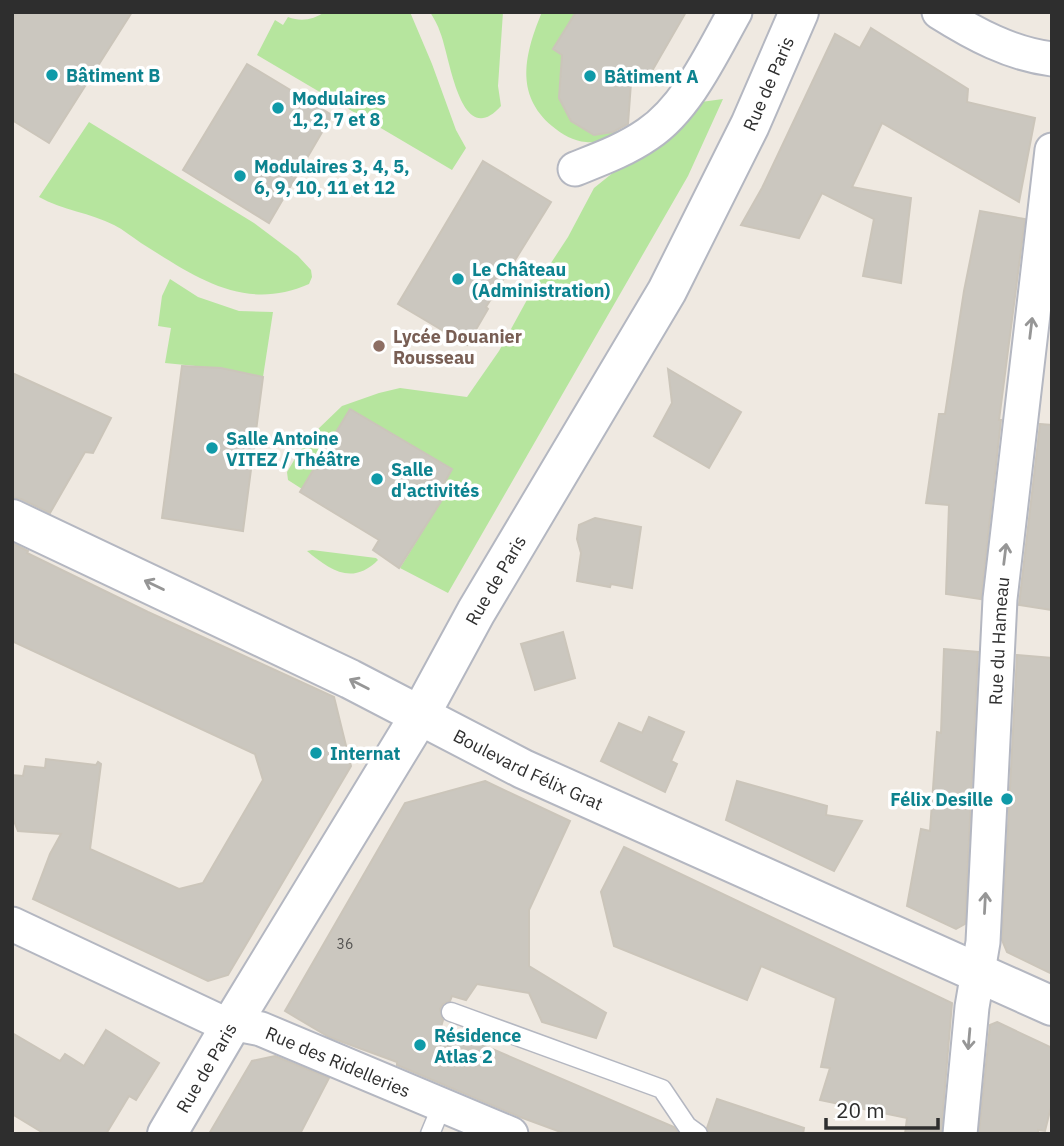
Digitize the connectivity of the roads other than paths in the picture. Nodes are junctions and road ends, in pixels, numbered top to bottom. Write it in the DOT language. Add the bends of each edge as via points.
graph roads {
  1 [pos="735,12"];
  2 [pos="800,12"];
  3 [pos="939,12"];
  4 [pos="1052,60"];
  5 [pos="1052,150"];
  6 [pos="575,169"];
  7 [pos="12,519"];
  8 [pos="420,715"];
  9 [pos="12,923"];
  10 [pos="977,971"];
  11 [pos="1052,1006"];
  12 [pos="451,1012"];
  13 [pos="231,1024"];
  14 [pos="436,1119"];
  15 [pos="167,1134"];
  16 [pos="511,1134"];
  17 [pos="698,1134"];
  18 [pos="960,1134"];
  1 -- 6 [label="street" via="683,100 650,133 613,155"];
  2 -- 8 [label="main road, Rue de Paris" via="667,291"];
  3 -- 4 [label="street" via="986,39"];
  10 -- 5 [label="street, Rue du Hameau, one-way" via="983,942 1000,599"];
  8 -- 7 [label="main road, Boulevard Félix Grat, one-way"];
  8 -- 10 [label="main road, Boulevard Félix Grat" via="523,769"];
  8 -- 13 [label="main road, Rue de Paris"];
  9 -- 13 [label="street, Rue des Ridelleries"];
  10 -- 11 [label="main road, Boulevard Félix Grat"];
  10 -- 18 [label="street, Rue du Hameau, one-way"];
  12 -- 17 [label="lane" via="662,1089 687,1126"];
  13 -- 14 [label="street, Rue des Ridelleries" via="261,1030"];
  13 -- 15 [label="main road, Rue de Paris"];
  14 -- 16 [label="street, Rue des Ridelleries"];
}
